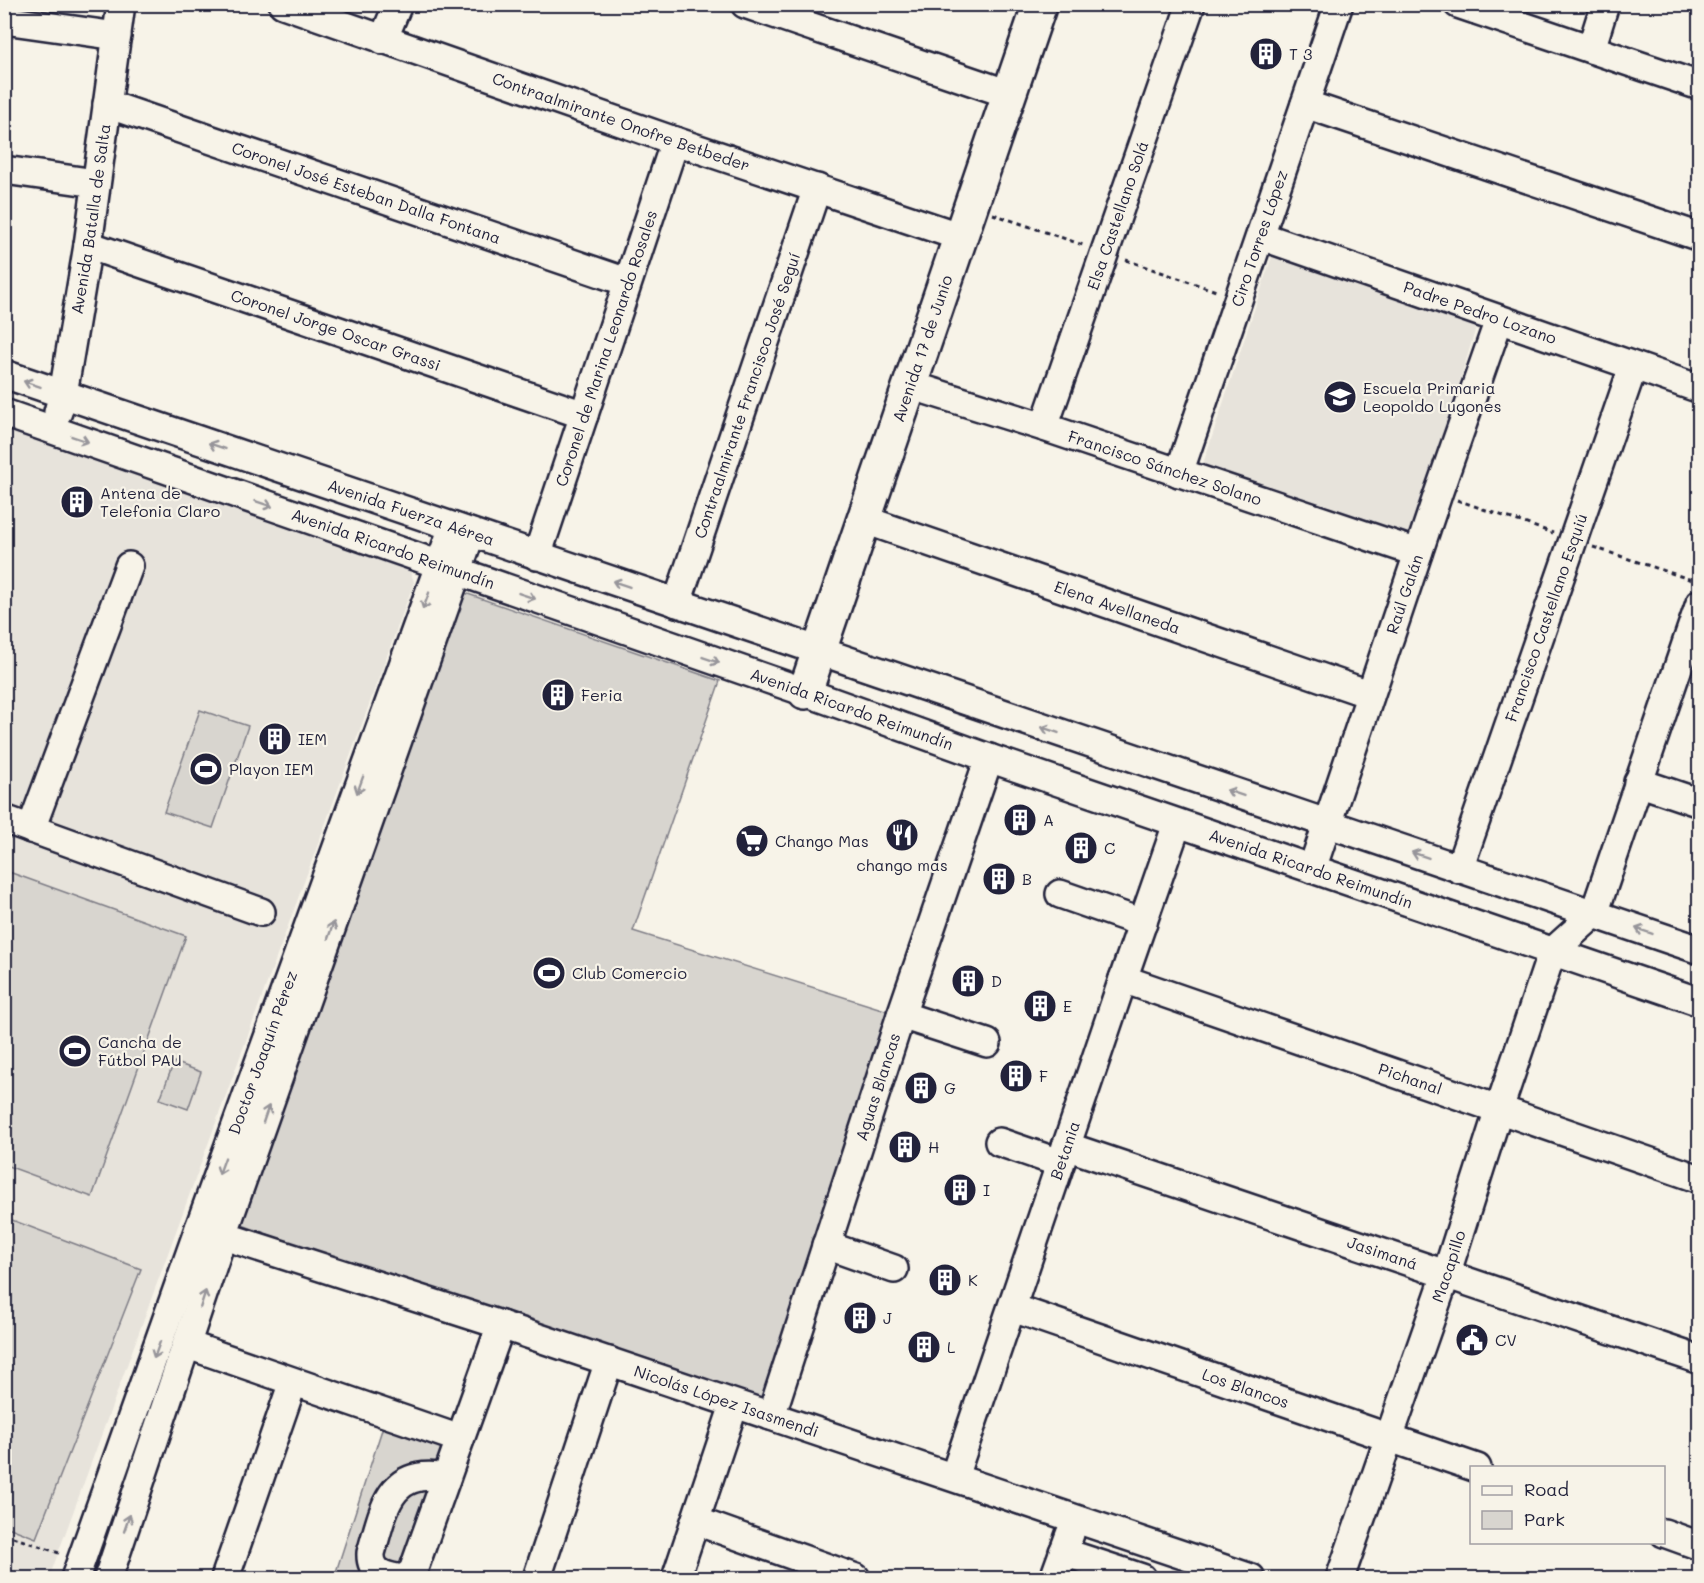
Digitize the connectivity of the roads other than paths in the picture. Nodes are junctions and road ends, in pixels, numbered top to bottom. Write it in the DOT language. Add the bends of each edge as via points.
graph roads {
  1 [pos="121,4"];
  2 [pos="283,4"];
  3 [pos="398,4"];
  4 [pos="745,4"];
  5 [pos="1040,4"];
  6 [pos="1191,4"];
  7 [pos="1339,4"];
  8 [pos="1458,4"];
  9 [pos="1605,4"];
  10 [pos="4,20"];
  11 [pos="117,36"];
  12 [pos="383,40"];
  13 [pos="1591,49"];
  14 [pos="1700,86"];
  15 [pos="1010,94"];
  16 [pos="107,104"];
  17 [pos="1305,104"];
  18 [pos="675,141"];
  19 [pos="4,170"];
  20 [pos="96,183"];
  21 [pos="817,189"];
  22 [pos="1261,236"];
  23 [pos="961,237"];
  24 [pos="1700,237"];
  25 [pos="88,245"];
  26 [pos="627,282"];
  27 [pos="1499,320"];
  28 [pos="1633,367"];
  29 [pos="4,374"];
  30 [pos="910,385"];
  31 [pos="1700,389"];
  32 [pos="63,394"];
  33 [pos="4,413"];
  34 [pos="584,416"];
  35 [pos="1044,427"];
  36 [pos="52,430"];
  37 [pos="1179,473"];
  38 [pos="865,520"];
  39 [pos="462,530"];
  40 [pos="1418,553"];
  41 [pos="537,556"];
  42 [pos="129,566"];
  43 [pos="448,569"];
  44 [pos="677,603"];
  45 [pos="1700,603"];
  46 [pos="819,651"];
  47 [pos="1691,656"];
  48 [pos="805,692"];
  49 [pos="1369,694"];
  50 [pos="989,758"];
  51 [pos="1638,782"];
  52 [pos="1700,803"];
  53 [pos="4,819"];
  54 [pos="1178,824"];
  55 [pos="1328,825"];
  56 [pos="31,828"];
  57 [pos="1312,869"];
  58 [pos="1459,869"];
  59 [pos="1060,894"];
  60 [pos="261,912"];
  61 [pos="1594,914"];
  62 [pos="1143,923"];
  63 [pos="1700,950"];
  64 [pos="1552,952"];
  65 [pos="1123,979"];
  66 [pos="1700,1002"];
  67 [pos="901,1015"];
  68 [pos="987,1043"];
  69 [pos="1499,1109"];
  70 [pos="999,1142"];
  71 [pos="1063,1155"];
  72 [pos="1700,1179"];
  73 [pos="211,1231"];
  74 [pos="826,1245"];
  75 [pos="894,1269"];
  76 [pos="1446,1275"];
  77 [pos="1013,1308"];
  78 [pos="501,1324"];
  79 [pos="188,1346"];
  80 [pos="1700,1360"];
  81 [pos="609,1362"];
  82 [pos="293,1382"];
  83 [pos="734,1405"];
  84 [pos="771,1416"];
  85 [pos="1389,1436"];
  86 [pos="460,1440"];
  87 [pos="1474,1466"];
  88 [pos="954,1477"];
  89 [pos="446,1478"];
  90 [pos="1075,1520"];
  91 [pos="696,1521"];
  92 [pos="1665,1533"];
  93 [pos="1700,1546"];
  94 [pos="1063,1552"];
  95 [pos="1178,1567"];
  96 [pos="78,1570"];
  97 [pos="814,1572"];
  98 [pos="108,1578"];
  99 [pos="225,1578"];
  100 [pos="397,1578"];
  101 [pos="405,1578"];
  102 [pos="537,1578"];
  103 [pos="676,1578"];
  104 [pos="856,1578"];
  105 [pos="1054,1578"];
  106 [pos="1143,1578"];
  107 [pos="1251,1578"];
  108 [pos="1340,1578"];
  1 -- 11 [label="street, Avenida Batalla de Salta"];
  2 -- 12 [label="street, Contraalmirante Onofre Betbeder"];
  3 -- 12 [label="street"];
  4 -- 15 [label="street"];
  5 -- 15 [label="main road, Avenida 17 de Junio"];
  6 -- 35 [label="street, Elsa Castellano Solá"];
  7 -- 17 [label="street, Ciro Torres López"];
  8 -- 13 [label="street"];
  9 -- 13 [label="street"];
  10 -- 11 [label="street"];
  11 -- 16 [label="street, Avenida Batalla de Salta"];
  12 -- 18 [label="street, Contraalmirante Onofre Betbeder"];
  13 -- 14 [label="street"];
  15 -- 23 [label="main road, Avenida 17 de Junio"];
  16 -- 20 [label="street, Avenida Batalla de Salta"];
  16 -- 26 [label="street, Coronel José Esteban Dalla Fontana"];
  17 -- 22 [label="street, Ciro Torres López"];
  17 -- 24 [label="street"];
  18 -- 21 [label="street, Contraalmirante Onofre Betbeder"];
  18 -- 26 [label="street, Coronel de Marina Leonardo Rosales"];
  19 -- 20 [label="street"];
  20 -- 25 [label="street, Avenida Batalla de Salta"];
  21 -- 23 [label="street, Contraalmirante Onofre Betbeder"];
  21 -- 44 [label="street, Contraalmirante Francisco José Seguí"];
  22 -- 27 [label="street, Padre Pedro Lozano"];
  22 -- 37 [label="street, Ciro Torres López"];
  23 -- 30 [label="main road, Avenida 17 de Junio"];
  25 -- 32 [label="street, Avenida Batalla de Salta"];
  25 -- 34 [label="street, Coronel Jorge Oscar Grassi"];
  26 -- 34 [label="street, Coronel de Marina Leonardo Rosales"];
  27 -- 28 [label="street, Padre Pedro Lozano"];
  27 -- 40 [label="street, Raúl Galán"];
  28 -- 31 [label="street, Padre Pedro Lozano"];
  28 -- 58 [label="street, Francisco Castellano Esquiú"];
  32 -- 29 [label="street, Avenida Fuerza Aérea, one-way"];
  30 -- 35 [label="street, Francisco Sánchez Solano"];
  30 -- 38 [label="main road, Avenida 17 de Junio"];
  32 -- 36 [label="street, Avenida Batalla de Salta"];
  39 -- 32 [label="street, Avenida Fuerza Aérea, one-way"];
  33 -- 36 [label="street, Avenida Ricardo Reimundín"];
  34 -- 41 [label="street, Coronel de Marina Leonardo Rosales"];
  35 -- 37 [label="street, Francisco Sánchez Solano"];
  36 -- 43 [label="street, Avenida Ricardo Reimundín, one-way"];
  37 -- 40 [label="street, Francisco Sánchez Solano"];
  38 -- 46 [label="main road, Avenida 17 de Junio"];
  38 -- 49 [label="street, Elena Avellaneda"];
  39 -- 41 [label="street, Avenida Fuerza Aérea"];
  39 -- 43 [label="street, Doctor Joaquín Pérez"];
  40 -- 49 [label="street, Raúl Galán"];
  44 -- 41 [label="street, Avenida Fuerza Aérea, one-way"];
  42 -- 56 [label="street"];
  43 -- 48 [label="street, Avenida Ricardo Reimundín, one-way"];
  43 -- 73 [label="street, Doctor Joaquín Pérez"];
  44 -- 46 [label="street, Avenida Fuerza Aérea"];
  45 -- 47 [label="street"];
  46 -- 48 [label="main road, Avenida 17 de Junio"];
  55 -- 46 [label="street, one-way"];
  47 -- 51 [label="street"];
  48 -- 50 [label="street, Avenida Ricardo Reimundín"];
  49 -- 55 [label="street, Raúl Galán"];
  50 -- 54 [label="street, Avenida Ricardo Reimundín"];
  50 -- 67 [label="street, Aguas Blancas"];
  51 -- 52 [label="street"];
  51 -- 61 [label="street"];
  53 -- 56 [label="street"];
  54 -- 57 [label="street, Avenida Ricardo Reimundín"];
  54 -- 62 [label="street, Betania"];
  55 -- 57 [label="street, Raúl Galán"];
  58 -- 55 [label="street, one-way"];
  56 -- 60 [label="street"];
  57 -- 64 [label="street, Avenida Ricardo Reimundín"];
  58 -- 61 [label="street"];
  59 -- 62 [label="street"];
  63 -- 61 [label="street, one-way"];
  61 -- 64 [label="street"];
  62 -- 65 [label="street, Betania"];
  64 -- 66 [label="street, Avenida Ricardo Reimundín"];
  64 -- 69 [label="street, Macapillo"];
  65 -- 69 [label="street, Pichanal"];
  65 -- 71 [label="street, Betania"];
  67 -- 68 [label="street"];
  67 -- 74 [label="street, Aguas Blancas"];
  69 -- 72 [label="street, Pichanal"];
  69 -- 76 [label="street, Macapillo"];
  70 -- 71 [label="street, Jasimaná"];
  71 -- 76 [label="street, Jasimaná"];
  71 -- 77 [label="street, Betania"];
  73 -- 78 [label="street, Nicolás López Isasmendi"];
  79 -- 73 [label="street, Doctor Joaquín Pérez, one-way"];
  73 -- 96 [label="street, Doctor Joaquín Pérez, one-way"];
  74 -- 75 [label="street"];
  74 -- 84 [label="street, Aguas Blancas"];
  76 -- 80 [label="street, Jasimaná"];
  76 -- 85 [label="street, Macapillo"];
  77 -- 85 [label="street, Los Blancos"];
  77 -- 88 [label="street, Betania"];
  78 -- 81 [label="street, Nicolás López Isasmendi"];
  78 -- 86 [label="street"];
  79 -- 82 [label="street"];
  98 -- 79 [label="street, Doctor Joaquín Pérez, one-way"];
  81 -- 83 [label="street, Nicolás López Isasmendi"];
  81 -- 102 [label="street"];
  82 -- 86 [label="street"];
  82 -- 99 [label="street"];
  83 -- 84 [label="street, Nicolás López Isasmendi"];
  83 -- 91 [label="street"];
  84 -- 88 [label="street, Nicolás López Isasmendi"];
  85 -- 87 [label="street, Los Blancos"];
  85 -- 108 [label="street, Macapillo"];
  86 -- 89 [label="street"];
  88 -- 90 [label="street, Nicolás López Isasmendi"];
  89 -- 100 [label="street" via="411,1479 400,1484 387,1501 370,1561 379,1574"];
  89 -- 101 [label="street" via="413,1571"];
  90 -- 94 [label="street"];
  90 -- 95 [label="street, Nicolás López Isasmendi"];
  91 -- 97 [label="street"];
  91 -- 103 [label="street"];
  92 -- 93 [label="street"];
  94 -- 105 [label="street"];
  94 -- 106 [label="street"];
  95 -- 107 [label="street, Nicolás López Isasmendi"];
  97 -- 104 [label="street"];
}
